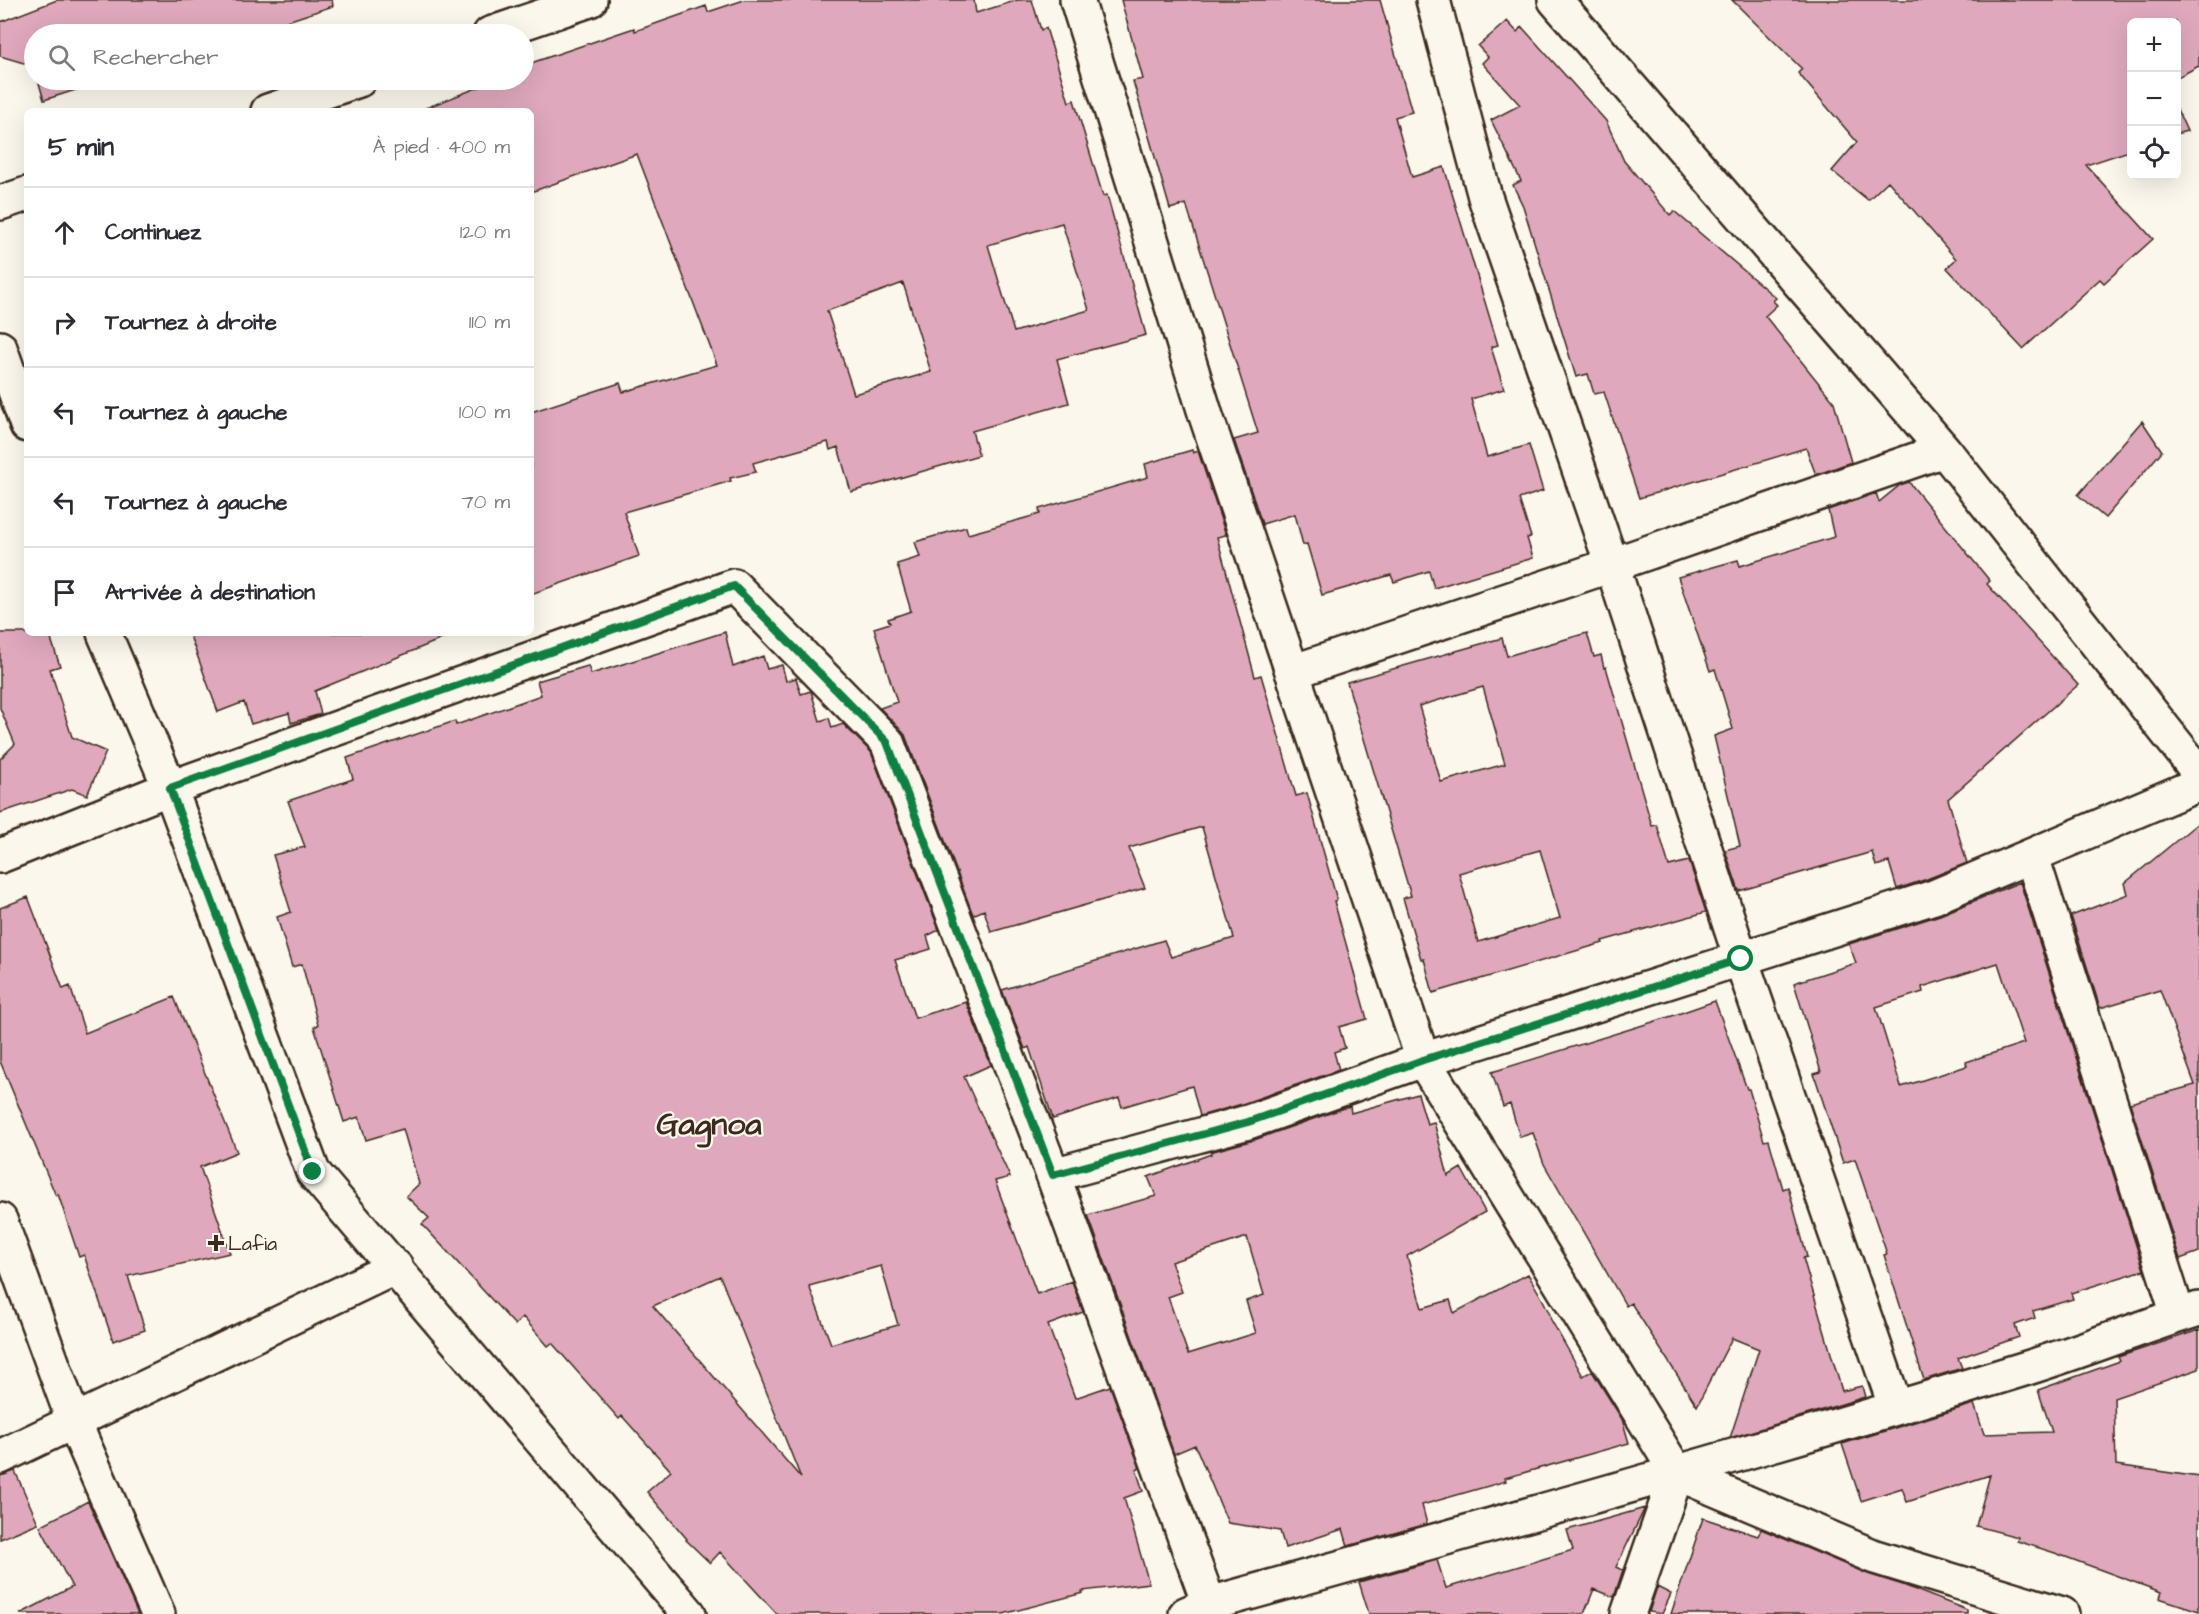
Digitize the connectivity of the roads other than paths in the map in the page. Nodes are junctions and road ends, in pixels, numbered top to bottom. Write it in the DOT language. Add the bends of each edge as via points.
graph roads {
  1 [pos="590,0"];
  2 [pos="1077,0"];
  3 [pos="1433,0"];
  4 [pos="1555,0"];
  5 [pos="519,24"];
  6 [pos="330,90"];
  7 [pos="277,108"];
  8 [pos="24,195"];
  9 [pos="0,203"];
  10 [pos="0,348"];
  11 [pos="24,416"];
  12 [pos="1944,450"];
  13 [pos="1612,565"];
  14 [pos="105,636"];
  15 [pos="1292,672"];
  16 [pos="2199,773"];
  17 [pos="2199,784"];
  18 [pos="170,788"];
  19 [pos="0,856"];
  20 [pos="2032,857"];
  21 [pos="1741,959"];
  22 [pos="1423,1060"];
  23 [pos="1053,1175"];
  24 [pos="0,1220"];
  25 [pos="396,1267"];
  26 [pos="2188,1312"];
  27 [pos="1896,1408"];
  28 [pos="74,1422"];
  29 [pos="0,1457"];
  30 [pos="1677,1473"];
  31 [pos="2004,1605"];
  32 [pos="1197,1609"];
  33 [pos="158,1614"];
  34 [pos="689,1614"];
  35 [pos="1628,1614"];
  36 [pos="2062,1614"];
  1 -- 5 [label="street"];
  2 -- 15 [label="street" via="1206,416"];
  3 -- 13 [label="street" via="1485,198"];
  4 -- 12 [label="street"];
  6 -- 7 [label="street"];
  8 -- 9 [label="street"];
  10 -- 11 [label="street"];
  12 -- 13 [label="street"];
  12 -- 16 [label="street"];
  13 -- 15 [label="street"];
  13 -- 21 [label="street"];
  14 -- 18 [label="street"];
  15 -- 22 [label="street"];
  17 -- 20 [label="street"];
  18 -- 19 [label="street"];
  18 -- 23 [label="street" via="734,586 887,742"];
  18 -- 25 [label="street" via="313,1172"];
  20 -- 21 [label="street" via="1934,897"];
  20 -- 26 [label="street"];
  21 -- 22 [label="street"];
  21 -- 27 [label="street"];
  22 -- 23 [label="street" via="1248,1122"];
  22 -- 30 [label="street"];
  23 -- 32 [label="street"];
  24 -- 28 [label="street"];
  25 -- 28 [label="street"];
  25 -- 34 [label="street"];
  26 -- 27 [label="street" via="2031,1367"];
  27 -- 30 [label="street"];
  28 -- 29 [label="street"];
  28 -- 33 [label="street"];
  30 -- 31 [label="street" via="1875,1557"];
  30 -- 32 [label="street"];
  30 -- 35 [label="street"];
  31 -- 36 [label="street"];
}
